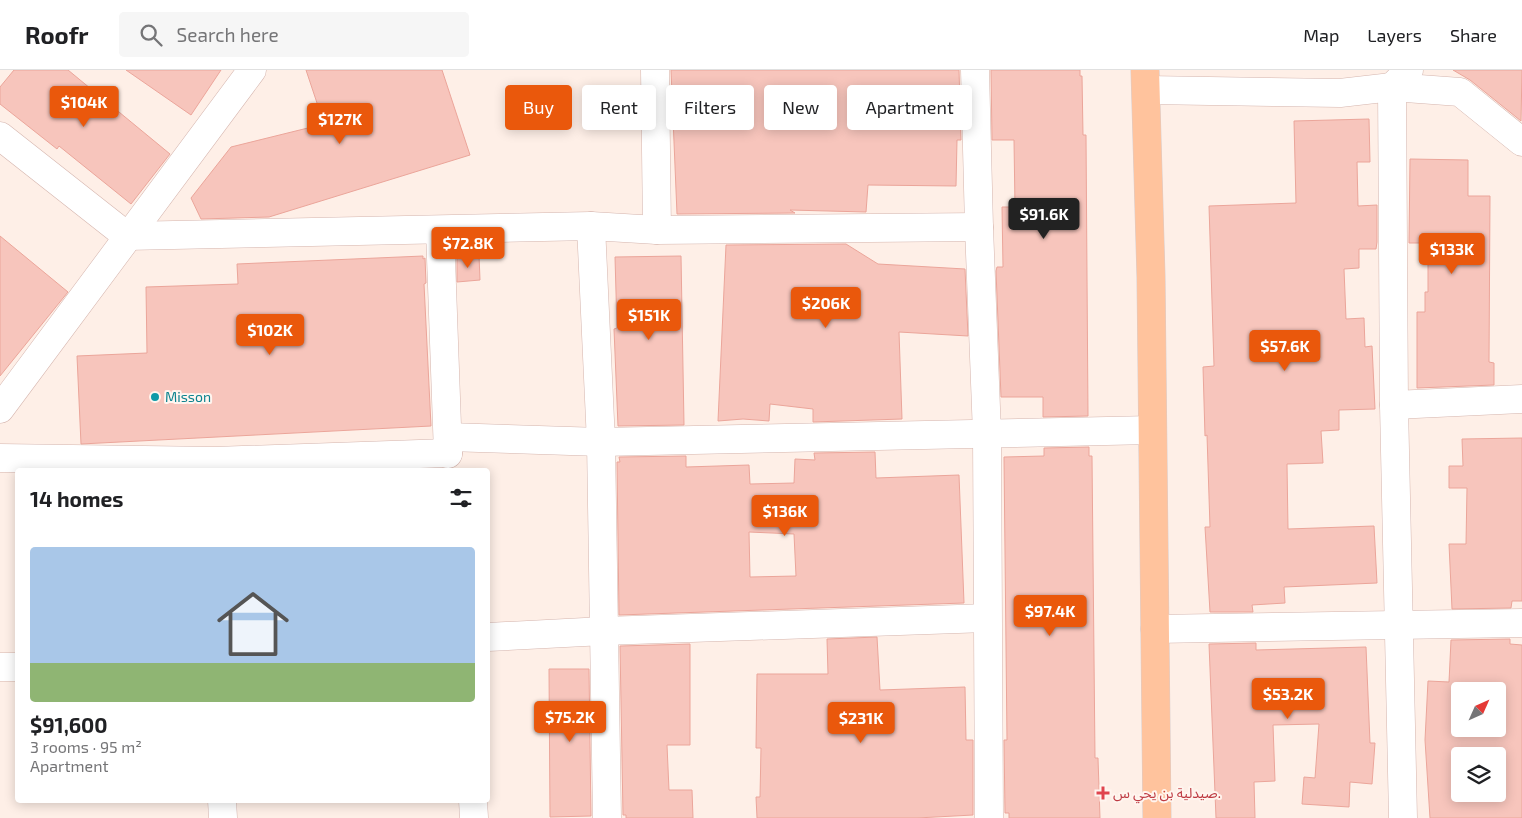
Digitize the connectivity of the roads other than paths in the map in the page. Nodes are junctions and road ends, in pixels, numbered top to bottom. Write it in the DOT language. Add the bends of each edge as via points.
graph roads {
  1 [pos="252,70"];
  2 [pos="655,70"];
  3 [pos="975,70"];
  4 [pos="1400,78"];
  5 [pos="1146,80"];
  6 [pos="0,136"];
  7 [pos="1522,142"];
  8 [pos="591,226"];
  9 [pos="979,227"];
  10 [pos="440,230"];
  11 [pos="657,230"];
  12 [pos="127,236"];
  13 [pos="1522,399"];
  14 [pos="1394,405"];
  15 [pos="0,409"];
  16 [pos="1152,430"];
  17 [pos="987,434"];
  18 [pos="601,442"];
  19 [pos="449,453"];
  20 [pos="0,458"];
  21 [pos="215,465"];
  22 [pos="988,618"];
  23 [pos="1522,623"];
  24 [pos="1399,624"];
  25 [pos="1156,629"];
  26 [pos="604,630"];
  27 [pos="490,637"];
  28 [pos="0,667"];
  29 [pos="15,667"];
  30 [pos="222,803"];
  31 [pos="473,803"];
  32 [pos="223,818"];
  33 [pos="474,818"];
  34 [pos="607,818"];
  35 [pos="989,818"];
  36 [pos="1157,818"];
  37 [pos="1403,818"];
  1 -- 12 [label="street"];
  2 -- 11 [label="street"];
  3 -- 9 [label="street"];
  4 -- 5 [label="street" via="1340,93"];
  4 -- 7 [label="street" via="1460,92"];
  4 -- 14 [label="street"];
  5 -- 16 [label="main road"];
  6 -- 12 [label="street"];
  8 -- 10 [label="street"];
  8 -- 11 [label="street"];
  8 -- 18 [label="street"];
  9 -- 11 [label="street"];
  9 -- 17 [label="street"];
  10 -- 12 [label="street"];
  10 -- 19 [label="street"];
  12 -- 15 [label="street"];
  13 -- 14 [label="street"];
  14 -- 24 [label="street"];
  16 -- 17 [label="street"];
  16 -- 25 [label="main road"];
  17 -- 18 [label="street"];
  17 -- 22 [label="street"];
  18 -- 19 [label="street"];
  18 -- 26 [label="street"];
  19 -- 21 [label="street"];
  20 -- 21 [label="street"];
  22 -- 26 [label="street"];
  22 -- 35 [label="street"];
  23 -- 24 [label="street"];
  24 -- 25 [label="street"];
  24 -- 37 [label="street"];
  25 -- 36 [label="main road"];
  26 -- 27 [label="street"];
  26 -- 34 [label="street"];
  28 -- 29 [label="street"];
  30 -- 32 [label="street"];
  31 -- 33 [label="street"];
}
